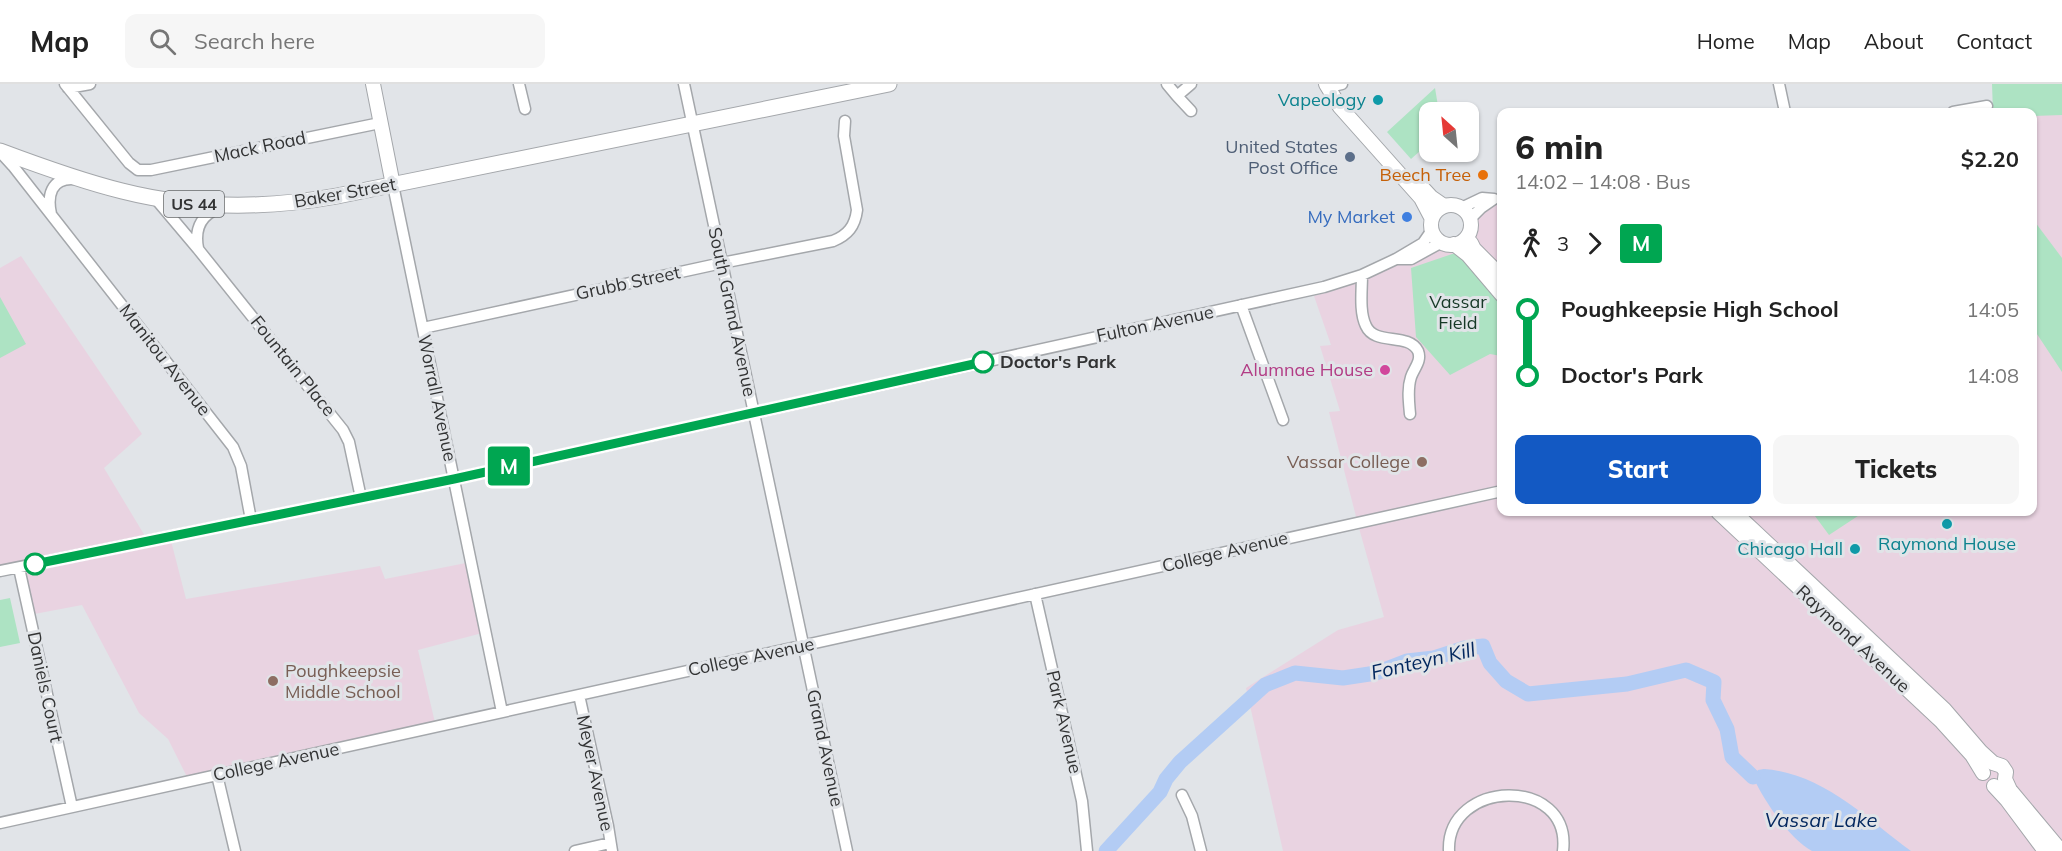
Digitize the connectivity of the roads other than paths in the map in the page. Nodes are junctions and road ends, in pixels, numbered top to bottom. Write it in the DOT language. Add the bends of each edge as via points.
graph roads {
  1 [pos="90,84"];
  2 [pos="373,84"];
  3 [pos="519,84"];
  4 [pos="684,84"];
  5 [pos="889,84"];
  6 [pos="1167,84"];
  7 [pos="1191,84"];
  8 [pos="1779,84"];
  9 [pos="1332,85"];
  10 [pos="66,86"];
  11 [pos="1177,96"];
  12 [pos="1987,106"];
  13 [pos="1784,108"];
  14 [pos="1976,108"];
  15 [pos="525,109"];
  16 [pos="1191,111"];
  17 [pos="845,121"];
  18 [pos="380,123"];
  19 [pos="692,124"];
  20 [pos="0,152"];
  21 [pos="81,179"];
  22 [pos="393,185"];
  23 [pos="155,198"];
  24 [pos="1497,198"];
  25 [pos="1497,199"];
  26 [pos="231,206"];
  27 [pos="1444,206"];
  28 [pos="1461,208"];
  29 [pos="51,214"];
  30 [pos="1470,219"];
  31 [pos="1432,224"];
  32 [pos="1467,237"];
  33 [pos="1448,243"];
  34 [pos="198,249"];
  35 [pos="1396,259"];
  36 [pos="722,262"];
  37 [pos="1497,272"];
  38 [pos="1362,275"];
  39 [pos="1497,289"];
  40 [pos="1241,305"];
  41 [pos="423,328"];
  42 [pos="754,412"];
  43 [pos="1410,414"];
  44 [pos="1283,420"];
  45 [pos="454,479"];
  46 [pos="1497,492"];
  47 [pos="361,498"];
  48 [pos="1722,516"];
  49 [pos="1738,516"];
  50 [pos="251,520"];
  51 [pos="19,568"];
  52 [pos="0,571"];
  53 [pos="1035,594"];
  54 [pos="803,646"];
  55 [pos="579,695"];
  56 [pos="502,712"];
  57 [pos="1988,768"];
  58 [pos="217,775"];
  59 [pos="1999,783"];
  60 [pos="1182,795"];
  61 [pos="72,807"];
  62 [pos="0,823"];
  63 [pos="611,847"];
  64 [pos="235,851"];
  65 [pos="575,851"];
  66 [pos="847,851"];
  67 [pos="1087,851"];
  68 [pos="1201,851"];
  69 [pos="1449,851"];
  70 [pos="1563,851"];
  71 [pos="2045,851"];
  72 [pos="2061,851"];
  1 -- 10 [label="street"];
  2 -- 18 [label="main road, Worrall Avenue"];
  3 -- 15 [label="street"];
  4 -- 19 [label="street, South Grand Avenue"];
  5 -- 19 [label="highway, US 44"];
  6 -- 11 [label="street"];
  7 -- 11 [label="street"];
  8 -- 13 [label="street"];
  9 -- 27 [label="main road" via="1431,197"];
  9 -- 31 [label="main road" via="1340,107 1421,198"];
  10 -- 18 [label="street, Mack Road" via="138,170"];
  11 -- 16 [label="street"];
  12 -- 14 [label="street"];
  17 -- 36 [label="street, Grubb Street" via="857,210 849,231 833,241"];
  18 -- 22 [label="main road, Worrall Avenue"];
  19 -- 22 [label="highway, Baker Street / US 44"];
  19 -- 36 [label="street, South Grand Avenue"];
  20 -- 21 [label="highway, Baker Street / US 44"];
  20 -- 29 [label="street, Manitou Avenue"];
  21 -- 23 [label="highway, Baker Street / US 44"];
  21 -- 29 [label="street" via="58,181 51,189"];
  22 -- 26 [label="highway, Baker Street / US 44" via="307,201"];
  22 -- 41 [label="street, Worrall Avenue"];
  23 -- 26 [label="highway, Baker Street / US 44"];
  23 -- 34 [label="street, Fountain Place"];
  24 -- 28 [label="street" via="1482,198"];
  25 -- 30 [label="street"];
  26 -- 34 [label="street" via="214,209 204,216 198,226"];
  27 -- 28 [label="main road"];
  27 -- 31 [label="main road" via="1435,213"];
  28 -- 30 [label="main road"];
  29 -- 50 [label="street, Manitou Avenue" via="234,447"];
  30 -- 32 [label="main road"];
  31 -- 33 [label="main road"];
  31 -- 35 [label="street, Fulton Avenue" via="1423,243"];
  32 -- 33 [label="main road"];
  32 -- 37 [label="main road"];
  33 -- 35 [label="street, Fulton Avenue" via="1411,259"];
  33 -- 39 [label="main road" via="1468,255"];
  34 -- 47 [label="street, Fountain Place" via="343,430"];
  35 -- 38 [label="street, Fulton Avenue"];
  36 -- 41 [label="street, Grubb Street"];
  36 -- 42 [label="street, South Grand Avenue"];
  38 -- 40 [label="street, Fulton Avenue"];
  38 -- 43 [label="street" via="1368,330 1376,336 1409,343 1417,350 1419,361 1409,390"];
  40 -- 42 [label="street, Fulton Avenue"];
  40 -- 44 [label="street"];
  41 -- 45 [label="street, Worrall Avenue"];
  42 -- 45 [label="street, Fulton Avenue"];
  42 -- 54 [label="street, South Grand Avenue"];
  45 -- 47 [label="street, Fulton Avenue"];
  45 -- 56 [label="street, Worrall Avenue"];
  46 -- 53 [label="street, College Avenue"];
  47 -- 50 [label="street, Fulton Avenue"];
  48 -- 57 [label="main road, Raymond Avenue"];
  49 -- 57 [label="main road, Raymond Avenue" via="1938,703 1981,752"];
  50 -- 51 [label="street, Fulton Avenue"];
  51 -- 52 [label="street, Fulton Avenue"];
  51 -- 61 [label="street, Daniels Court"];
  53 -- 54 [label="street, College Avenue"];
  53 -- 67 [label="street, Park Avenue" via="1074,762"];
  54 -- 55 [label="street, College Avenue"];
  54 -- 66 [label="street, Grand Avenue"];
  55 -- 56 [label="street, College Avenue"];
  55 -- 63 [label="street, Meyer Avenue"];
  56 -- 58 [label="street, College Avenue"];
  57 -- 59 [label="main road, Raymond Avenue" via="1984,781"];
  57 -- 59 [label="main road, Raymond Avenue" via="1999,764 2004,768"];
  58 -- 61 [label="street, College Avenue"];
  58 -- 64 [label="street"];
  59 -- 71 [label="main road, Raymond Avenue"];
  59 -- 72 [label="main road, Raymond Avenue" via="2029,811"];
  60 -- 68 [label="street"];
  61 -- 62 [label="street, College Avenue"];
  63 -- 65 [label="street"];
  69 -- 70 [label="street" via="1452,830 1465,813 1483,800 1507,794 1532,799 1554,814 1562,831"];
}
